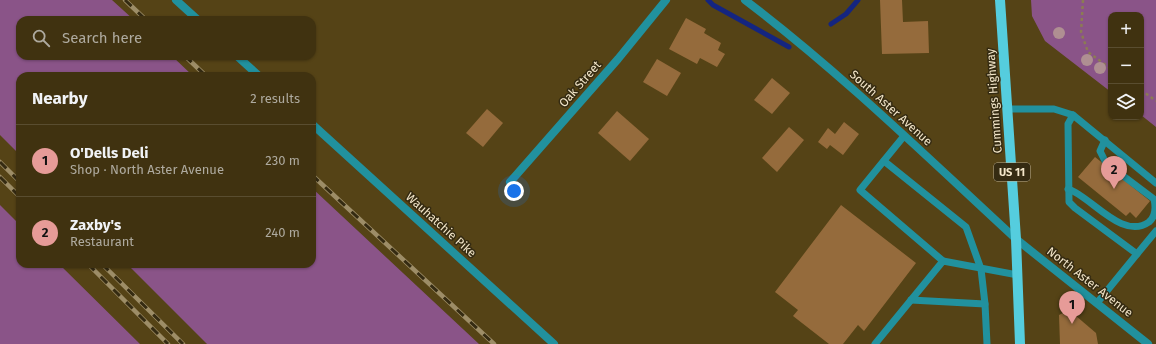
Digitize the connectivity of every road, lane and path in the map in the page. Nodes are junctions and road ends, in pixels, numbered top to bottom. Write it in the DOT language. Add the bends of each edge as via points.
graph roads {
  1 [pos="176,0"];
  2 [pos="666,0"];
  3 [pos="745,0"];
  4 [pos="1000,0"];
  5 [pos="1083,0"];
  6 [pos="194,16"];
  7 [pos="241,60"];
  8 [pos="1108,67"];
  9 [pos="255,72"];
  10 [pos="1144,92"];
  11 [pos="1156,101"];
  12 [pos="1008,110"];
  13 [pos="1073,115"];
  14 [pos="316,128"];
  15 [pos="904,136"];
  16 [pos="1105,140"];
  17 [pos="884,162"];
  18 [pos="510,182"];
  19 [pos="1156,183"];
  20 [pos="1068,192"];
  21 [pos="1156,231"];
  22 [pos="1016,239"];
  23 [pos="1137,254"];
  24 [pos="944,261"];
  25 [pos="981,269"];
  26 [pos="1018,275"];
  27 [pos="911,300"];
  28 [pos="1097,303"];
  29 [pos="985,304"];
  30 [pos="554,344"];
  31 [pos="875,344"];
  32 [pos="987,344"];
  33 [pos="1020,344"];
  34 [pos="1148,344"];
  1 -- 6 [label="street"];
  2 -- 18 [label="street, Oak Street"];
  3 -- 15 [label="street, South Aster Avenue" via="782,28"];
  4 -- 12 [label="main road, Cummings Highway / US 11"];
  5 -- 8 [label="path" via="1081,32 1088,52"];
  7 -- 9 [label="street"];
  10 -- 11 [label="path"];
  12 -- 13 [label="lane" via="1054,109"];
  12 -- 22 [label="main road, Cummings Highway / US 11"];
  13 -- 16 [label="lane"];
  13 -- 20 [label="lane" via="1068,124"];
  14 -- 30 [label="street, Wauhatchie Pike"];
  15 -- 17 [label="lane"];
  15 -- 22 [label="street, South Aster Avenue"];
  16 -- 19 [label="lane"];
  16 -- 20 [label="lane" via="1100,151 1106,163 1154,199 1155,214 1151,220 1146,224 1125,225 1111,218 1076,191"];
  17 -- 24 [label="lane" via="860,190"];
  17 -- 25 [label="lane" via="966,227"];
  20 -- 23 [label="lane" via="1069,202 1075,208"];
  21 -- 23 [label="lane"];
  22 -- 26 [label="main road, Cummings Highway / US 11"];
  22 -- 28 [label="street, North Aster Avenue"];
  23 -- 28 [label="lane"];
  24 -- 25 [label="lane"];
  24 -- 27 [label="lane"];
  25 -- 26 [label="lane"];
  25 -- 29 [label="lane"];
  26 -- 33 [label="main road, Cummings Highway / US 11"];
  27 -- 29 [label="lane"];
  27 -- 31 [label="lane"];
  28 -- 34 [label="street, North Aster Avenue"];
  29 -- 32 [label="lane"];
}
